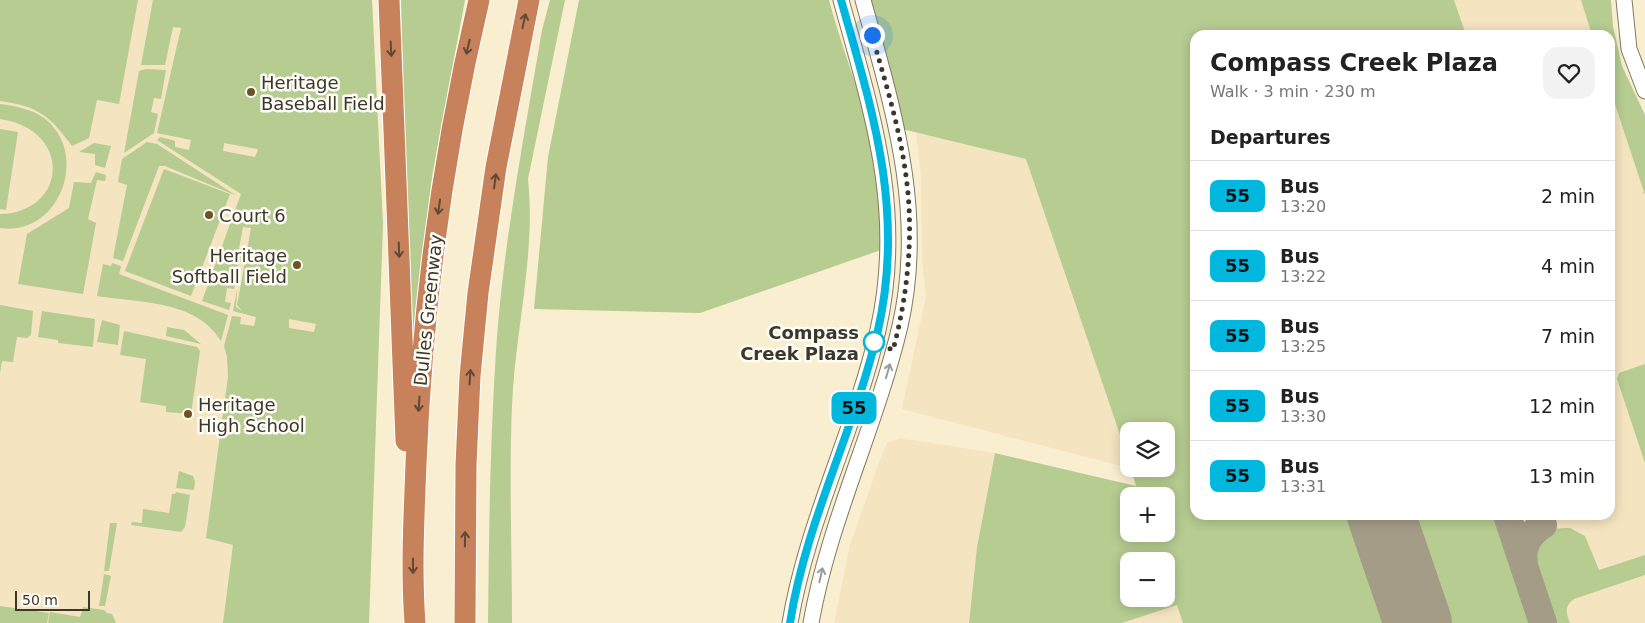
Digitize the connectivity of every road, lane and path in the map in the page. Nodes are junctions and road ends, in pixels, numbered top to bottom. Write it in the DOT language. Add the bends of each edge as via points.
graph roads {
  1 [pos="389,0"];
  2 [pos="479,0"];
  3 [pos="529,0"];
  4 [pos="841,0"];
  5 [pos="863,0"];
  6 [pos="1624,0"];
  7 [pos="1645,91"];
  8 [pos="414,541"];
  9 [pos="415,623"];
  10 [pos="465,623"];
  11 [pos="790,623"];
  12 [pos="811,623"];
  1 -- 8 [label="highway, one-way" via="403,407"];
  2 -- 8 [label="highway, Dulles Greenway, one-way" via="447,158 428,294 418,422"];
  10 -- 3 [label="highway, one-way" via="466,465 477,302 496,167"];
  4 -- 11 [label="street" via="883,162 888,214 886,280 878,331 811,531"];
  12 -- 5 [label="street, one-way" via="834,530 887,374 900,326 907,274 910,233 906,174"];
  6 -- 7 [label="street" via="1629,49"];
  8 -- 9 [label="highway, Dulles Greenway, one-way"];
}
